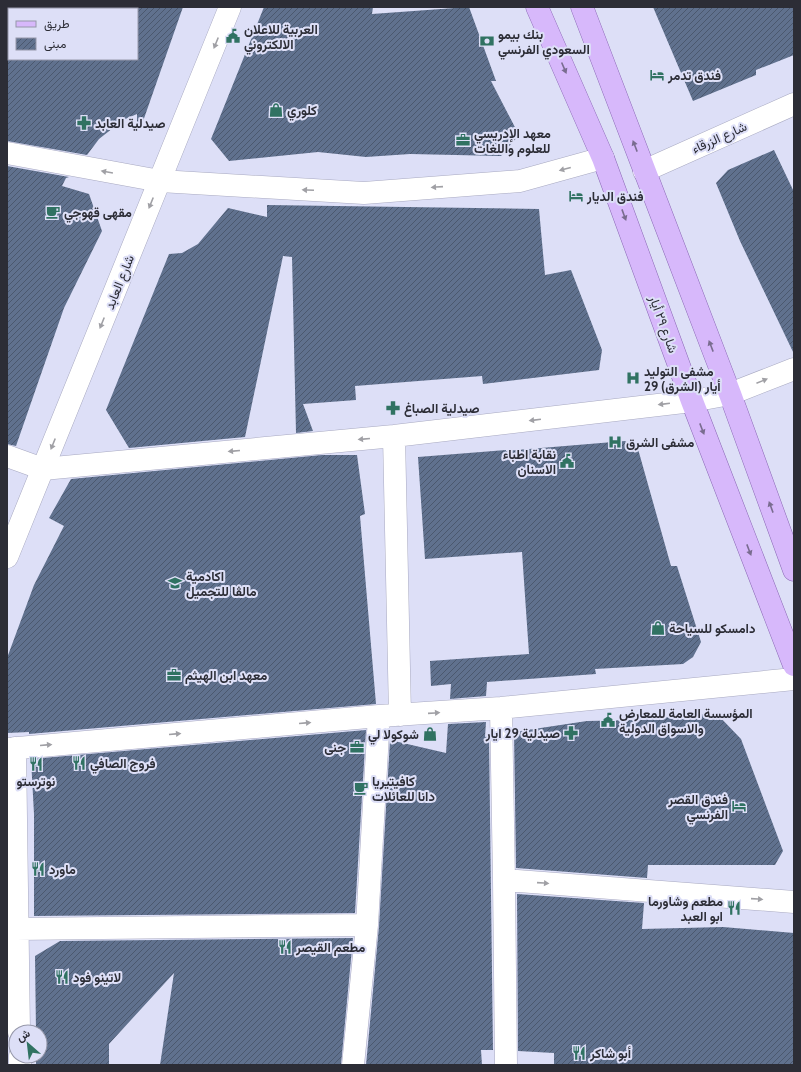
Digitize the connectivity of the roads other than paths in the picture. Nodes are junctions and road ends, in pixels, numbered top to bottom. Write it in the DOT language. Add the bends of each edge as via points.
graph roads {
  1 [pos="230,7"];
  2 [pos="537,7"];
  3 [pos="582,7"];
  4 [pos="794,104"];
  5 [pos="7,153"];
  6 [pos="603,158"];
  7 [pos="644,171"];
  8 [pos="160,181"];
  9 [pos="794,369"];
  10 [pos="730,394"];
  11 [pos="692,401"];
  12 [pos="394,436"];
  13 [pos="7,456"];
  14 [pos="43,469"];
  15 [pos="7,557"];
  16 [pos="794,570"];
  17 [pos="794,665"];
  18 [pos="794,679"];
  19 [pos="501,708"];
  20 [pos="390,716"];
  21 [pos="11,748"];
  22 [pos="504,880"];
  23 [pos="794,902"];
  24 [pos="367,925"];
  25 [pos="16,929"];
  26 [pos="19,1024"];
  27 [pos="353,1065"];
  28 [pos="506,1065"];
  1 -- 8 [label="street, شارع العابد, one-way"];
  2 -- 6 [label="main road, شارع ٢٩ أيار, one-way"];
  7 -- 3 [label="main road, one-way"];
  4 -- 7 [label="street, شارع الزرقاء"];
  8 -- 5 [label="street, one-way"];
  6 -- 8 [label="street, one-way" via="520,181 364,193"];
  6 -- 11 [label="main road, شارع ٢٩ أيار, one-way"];
  10 -- 7 [label="main road, one-way"];
  8 -- 14 [label="street, شارع العابد, one-way"];
  10 -- 9 [label="street, one-way"];
  10 -- 11 [label="street"];
  16 -- 10 [label="main road, one-way"];
  11 -- 12 [label="street, one-way"];
  11 -- 17 [label="main road, شارع ٢٩ أيار, one-way"];
  12 -- 14 [label="street, one-way"];
  12 -- 20 [label="street"];
  13 -- 14 [label="street"];
  14 -- 15 [label="street, شارع العابد"];
  18 -- 19 [label="street"];
  20 -- 19 [label="street, one-way"];
  19 -- 22 [label="street"];
  21 -- 20 [label="street, one-way"];
  20 -- 24 [label="street"];
  21 -- 25 [label="street"];
  22 -- 23 [label="street, one-way"];
  22 -- 28 [label="street"];
  24 -- 25 [label="street"];
  24 -- 27 [label="street"];
  25 -- 26 [label="street"];
}
